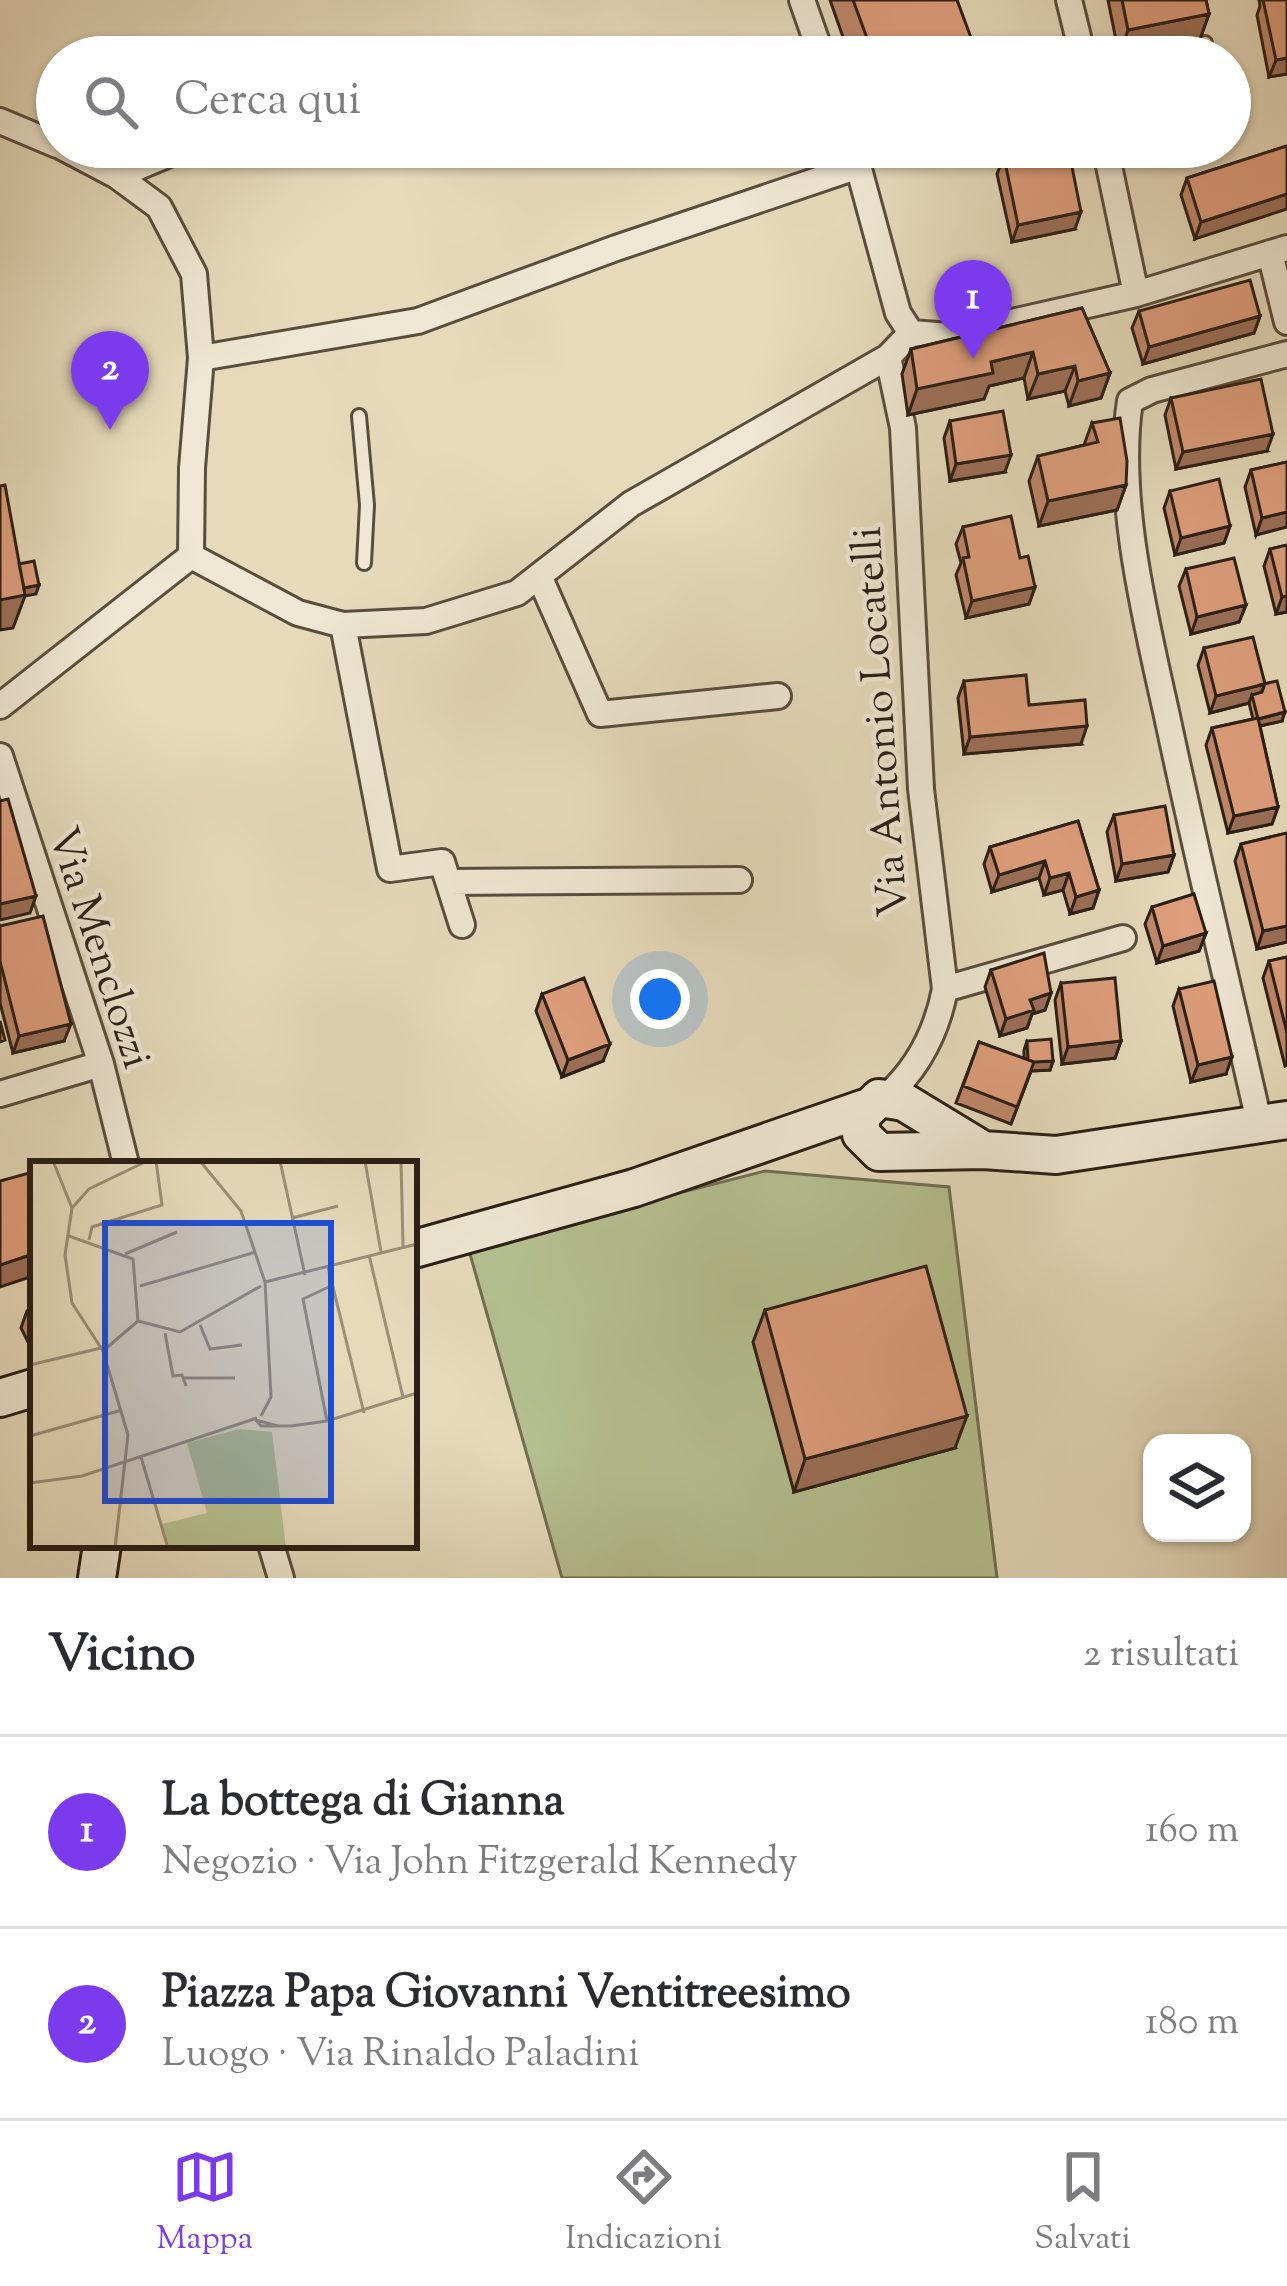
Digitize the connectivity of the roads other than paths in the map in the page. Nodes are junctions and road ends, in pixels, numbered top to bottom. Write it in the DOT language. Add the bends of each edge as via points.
graph roads {
  1 [pos="802,0"];
  2 [pos="1069,0"];
  3 [pos="815,36"];
  4 [pos="1078,36"];
  5 [pos="0,121"];
  6 [pos="36,136"];
  7 [pos="102,168"];
  8 [pos="136,168"];
  9 [pos="825,168"];
  10 [pos="859,168"];
  11 [pos="1109,168"];
  12 [pos="117,176"];
  13 [pos="1278,250"];
  14 [pos="1136,294"];
  15 [pos="1287,322"];
  16 [pos="911,333"];
  17 [pos="1287,354"];
  18 [pos="888,357"];
  19 [pos="201,358"];
  20 [pos="359,416"];
  21 [pos="191,556"];
  22 [pos="364,563"];
  23 [pos="540,578"];
  24 [pos="350,619"];
  25 [pos="778,696"];
  26 [pos="0,706"];
  27 [pos="0,756"];
  28 [pos="739,880"];
  29 [pos="448,882"];
  30 [pos="462,925"];
  31 [pos="1123,938"];
  32 [pos="945,989"];
  33 [pos="101,1064"];
  34 [pos="0,1094"];
  35 [pos="888,1104"];
  36 [pos="1274,1123"];
  37 [pos="755,1146"];
  38 [pos="888,1150"];
  39 [pos="983,1150"];
  40 [pos="125,1161"];
  41 [pos="417,1248"];
  42 [pos="30,1389"];
  43 [pos="0,1398"];
  44 [pos="102,1548"];
  45 [pos="272,1548"];
  46 [pos="97,1578"];
  47 [pos="281,1578"];
  1 -- 3 [label="street"];
  2 -- 4 [label="street"];
  5 -- 6 [label="street"];
  7 -- 12 [label="street"];
  8 -- 12 [label="street"];
  9 -- 19 [label="street" via="418,321"];
  10 -- 16 [label="street" via="898,313"];
  11 -- 14 [label="street"];
  12 -- 19 [label="street" via="159,207 194,274"];
  13 -- 14 [label="street"];
  13 -- 15 [label="street"];
  14 -- 16 [label="street" via="950,336"];
  16 -- 18 [label="street"];
  17 -- 36 [label="street" via="1152,390 1130,401 1125,431 1153,653"];
  18 -- 23 [label="street" via="631,504"];
  18 -- 32 [label="street, Via Antonio Locatelli" via="903,428 921,789"];
  19 -- 21 [label="street"];
  20 -- 22 [label="lane"];
  21 -- 24 [label="street" via="298,613"];
  21 -- 26 [label="street"];
  23 -- 24 [label="street" via="426,621"];
  23 -- 25 [label="street" via="600,714"];
  24 -- 29 [label="street" via="390,869 442,862"];
  27 -- 33 [label="street, Via Menclozzi"];
  28 -- 29 [label="street"];
  29 -- 30 [label="street"];
  31 -- 32 [label="street"];
  32 -- 35 [label="street, Via Antonio Locatelli" via="939,1021"];
  33 -- 34 [label="street"];
  33 -- 40 [label="street, Via Menclozzi"];
  35 -- 37 [label="street"];
  35 -- 38 [label="street" via="860,1116 860,1135"];
  35 -- 39 [label="street"];
  36 -- 39 [label="street" via="1056,1155"];
  37 -- 38 [label="street"];
  37 -- 41 [label="street"];
  38 -- 39 [label="street"];
  42 -- 43 [label="street"];
  44 -- 46 [label="street"];
  45 -- 47 [label="street"];
}
